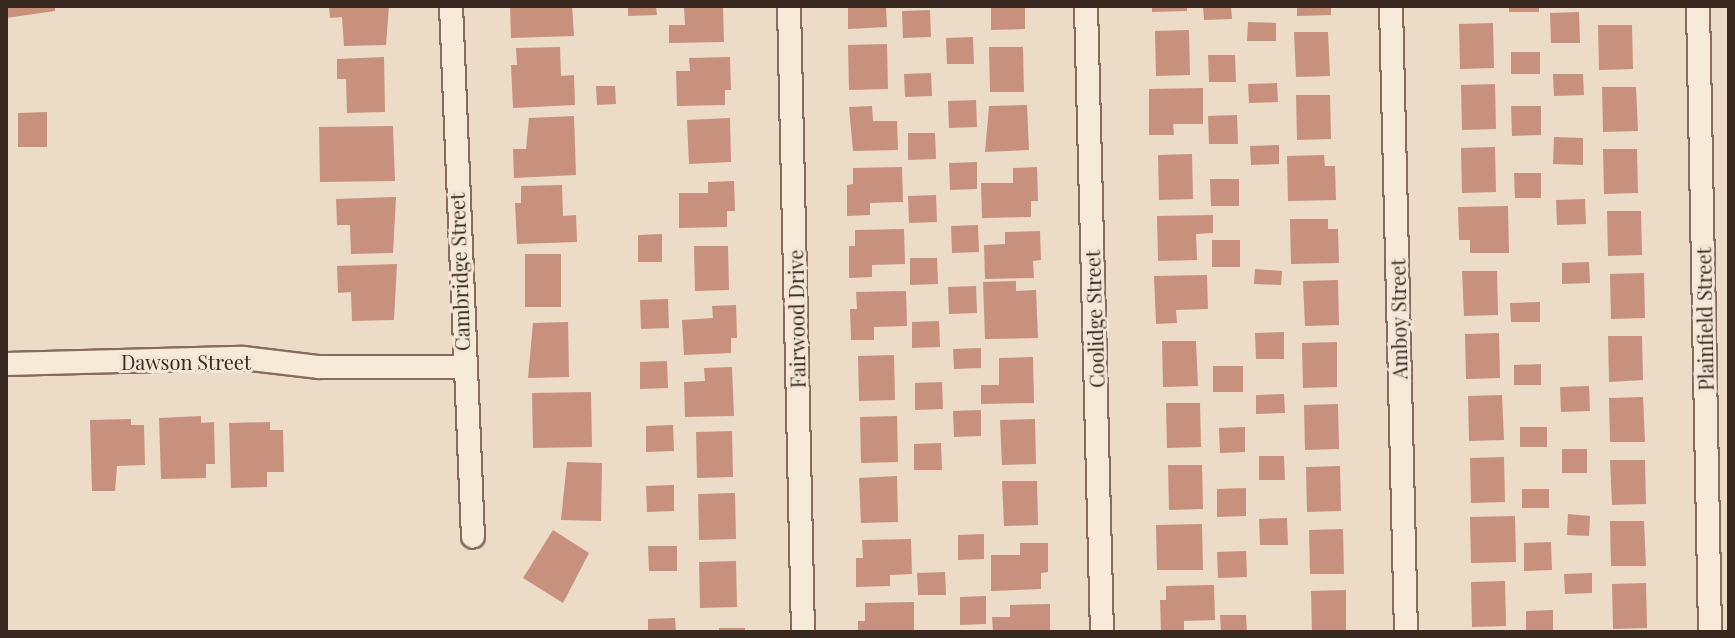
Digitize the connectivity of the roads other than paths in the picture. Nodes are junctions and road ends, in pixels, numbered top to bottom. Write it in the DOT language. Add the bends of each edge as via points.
graph roads {
  1 [pos="451,6"];
  2 [pos="789,6"];
  3 [pos="1086,6"];
  4 [pos="1391,6"];
  5 [pos="1698,6"];
  6 [pos="6,364"];
  7 [pos="462,367"];
  8 [pos="473,537"];
  9 [pos="803,632"];
  10 [pos="1102,632"];
  11 [pos="1406,632"];
  12 [pos="1710,632"];
  1 -- 7 [label="street, Cambridge Street"];
  2 -- 9 [label="street, Fairwood Drive"];
  3 -- 10 [label="street, Coolidge Street"];
  4 -- 11 [label="street, Amboy Street"];
  5 -- 12 [label="street, Plainfield Street"];
  6 -- 7 [label="street, Dawson Street" via="243,358 319,367"];
  7 -- 8 [label="street, Cambridge Street"];
}
